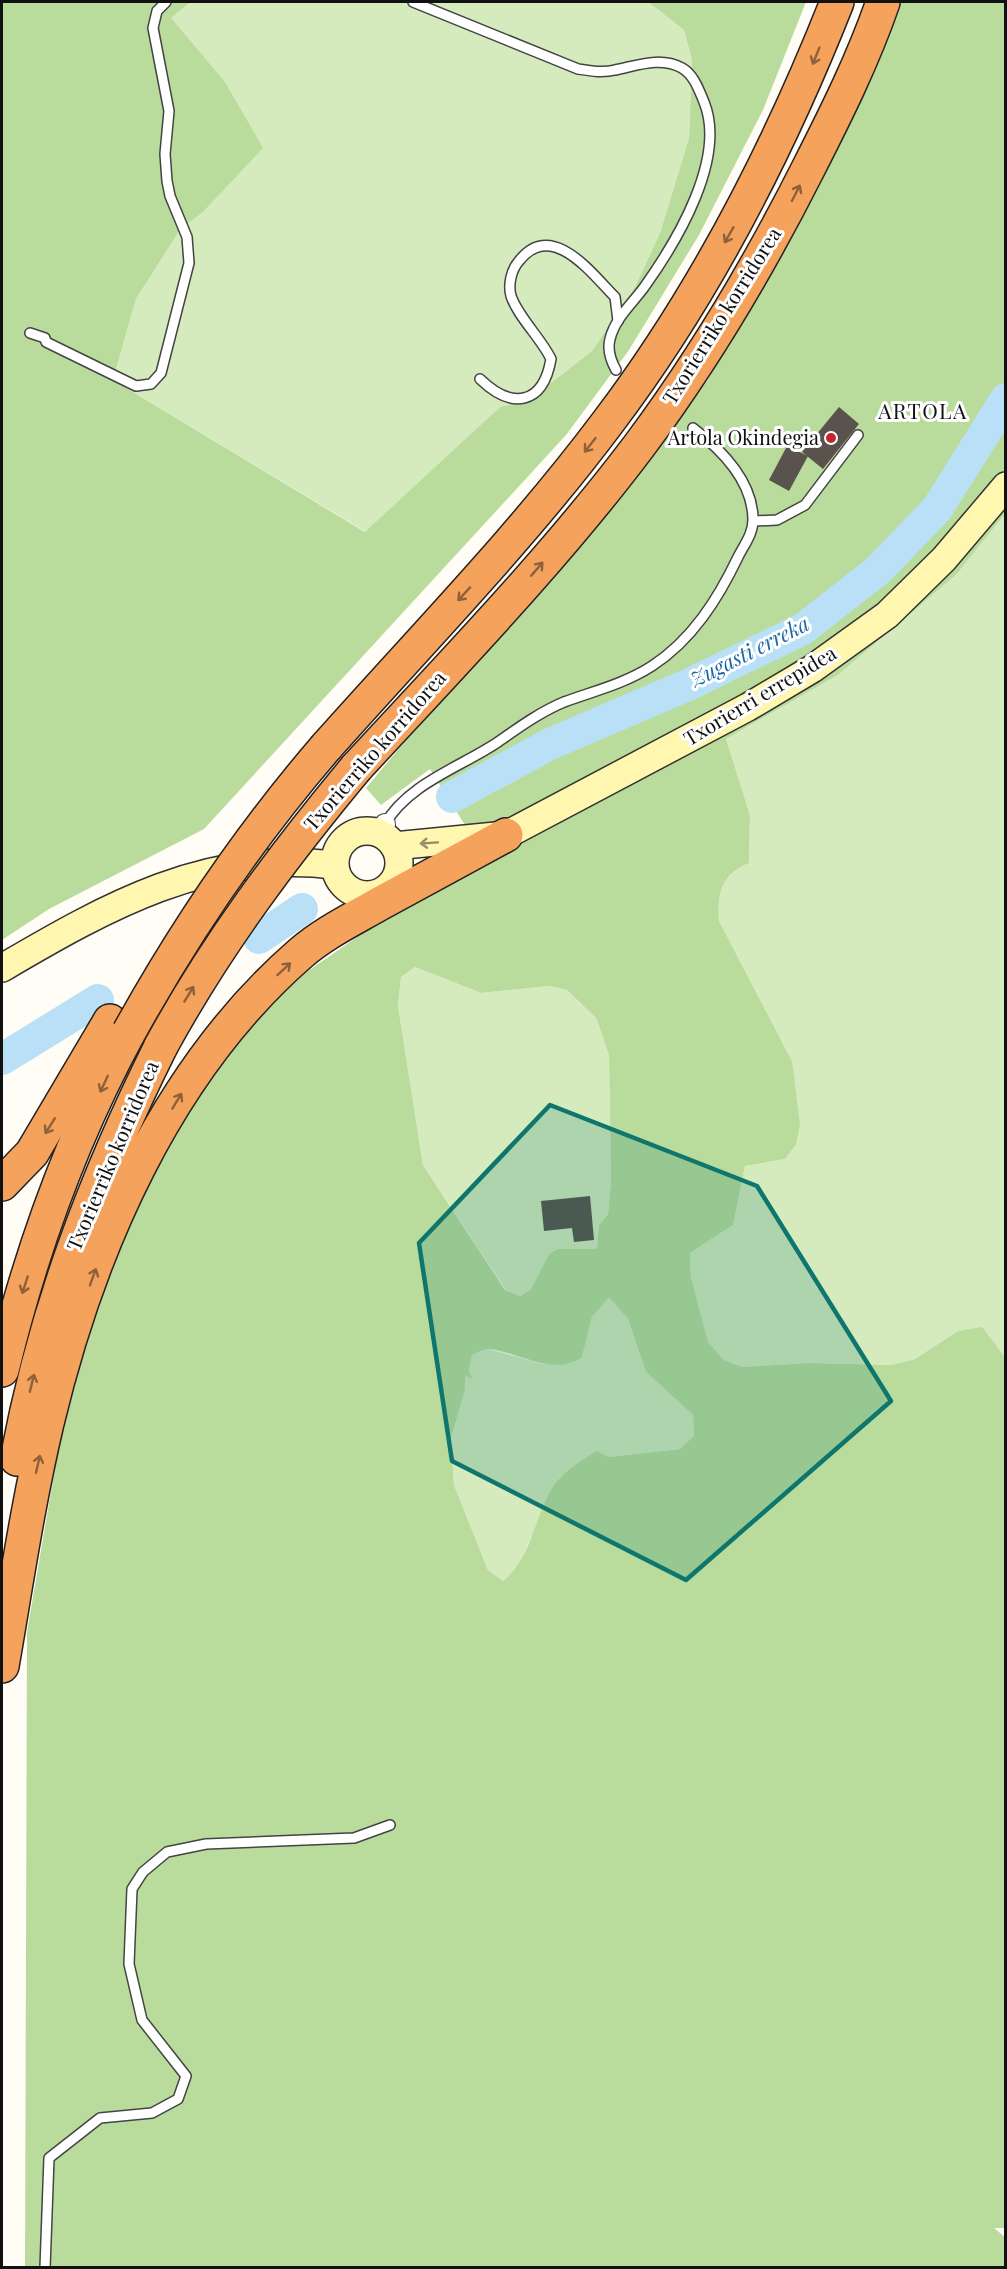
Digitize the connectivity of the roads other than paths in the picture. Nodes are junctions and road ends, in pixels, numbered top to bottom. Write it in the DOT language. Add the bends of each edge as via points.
graph roads {
  1 [pos="166,2"];
  2 [pos="413,2"];
  3 [pos="837,2"];
  4 [pos="883,2"];
  5 [pos="618,321"];
  6 [pos="30,333"];
  7 [pos="616,370"];
  8 [pos="480,379"];
  9 [pos="693,428"];
  10 [pos="858,435"];
  11 [pos="1005,486"];
  12 [pos="753,521"];
  13 [pos="386,834"];
  14 [pos="506,835"];
  15 [pos="468,855"];
  16 [pos="334,865"];
  17 [pos="397,876"];
  18 [pos="357,894"];
  19 [pos="317,940"];
  20 [pos="2,969"];
  21 [pos="120,1026"];
  22 [pos="2,1184"];
  23 [pos="2,1370"];
  24 [pos="2,1565"];
  25 [pos="2,1666"];
  26 [pos="390,1825"];
  27 [pos="45,2268"];
  1 -- 6 [label="lane" via="157,11 153,28 169,111 166,170 170,196 187,237 189,258 161,373 151,384 136,386"];
  2 -- 5 [label="lane" via="578,69 603,71 660,63 681,67 699,88 712,130 701,181 664,258"];
  3 -- 21 [label="highway, Txorierriko korridorea, one-way, bridge" via="793,109 751,195 661,348 609,422 533,517 284,795 247,827 190,899"];
  24 -- 4 [label="highway, Txorierriko korridorea, one-way, bridge" via="28,1401 60,1286 94,1190 161,1046 238,918 289,850 356,768 583,516 692,370 790,205 849,87"];
  5 -- 7 [label="lane" via="609,341"];
  5 -- 8 [label="lane" via="615,297 577,259 559,247 538,247 516,264 510,288 515,304 551,359 544,384 528,398 515,399 498,394"];
  9 -- 12 [label="lane" via="732,465 744,486"];
  10 -- 12 [label="lane" via="805,505 777,520"];
  11 -- 14 [label="main road, Txorierri errepidea" via="944,559 887,615 812,669"];
  12 -- 13 [label="lane" via="749,539 713,603 673,651 633,677 563,703 431,781 391,813"];
  14 -- 13 [label="main road, one-way"];
  13 -- 16 [label="main road" via="358,832 348,837 340,844"];
  13 -- 17 [label="main road" via="399,861"];
  14 -- 15 [label="highway"];
  15 -- 17 [label="main road"];
  15 -- 19 [label="highway"];
  16 -- 18 [label="main road" via="341,884"];
  16 -- 20 [label="main road" via="254,865 168,883 92,916"];
  17 -- 18 [label="main road" via="376,894"];
  18 -- 19 [label="highway"];
  25 -- 19 [label="highway, one-way" via="48,1420 86,1296 116,1220 143,1161 192,1076 241,1013"];
  21 -- 22 [label="highway, one-way" via="32,1154"];
  21 -- 23 [label="highway, Txorierriko korridorea, one-way" via="50,1211"];
  26 -- 27 [label="lane" via="354,1838 206,1844 167,1852 143,1872 132,1890 129,1964 142,2020 186,2076 178,2098 152,2113 100,2118 49,2158"];
}
